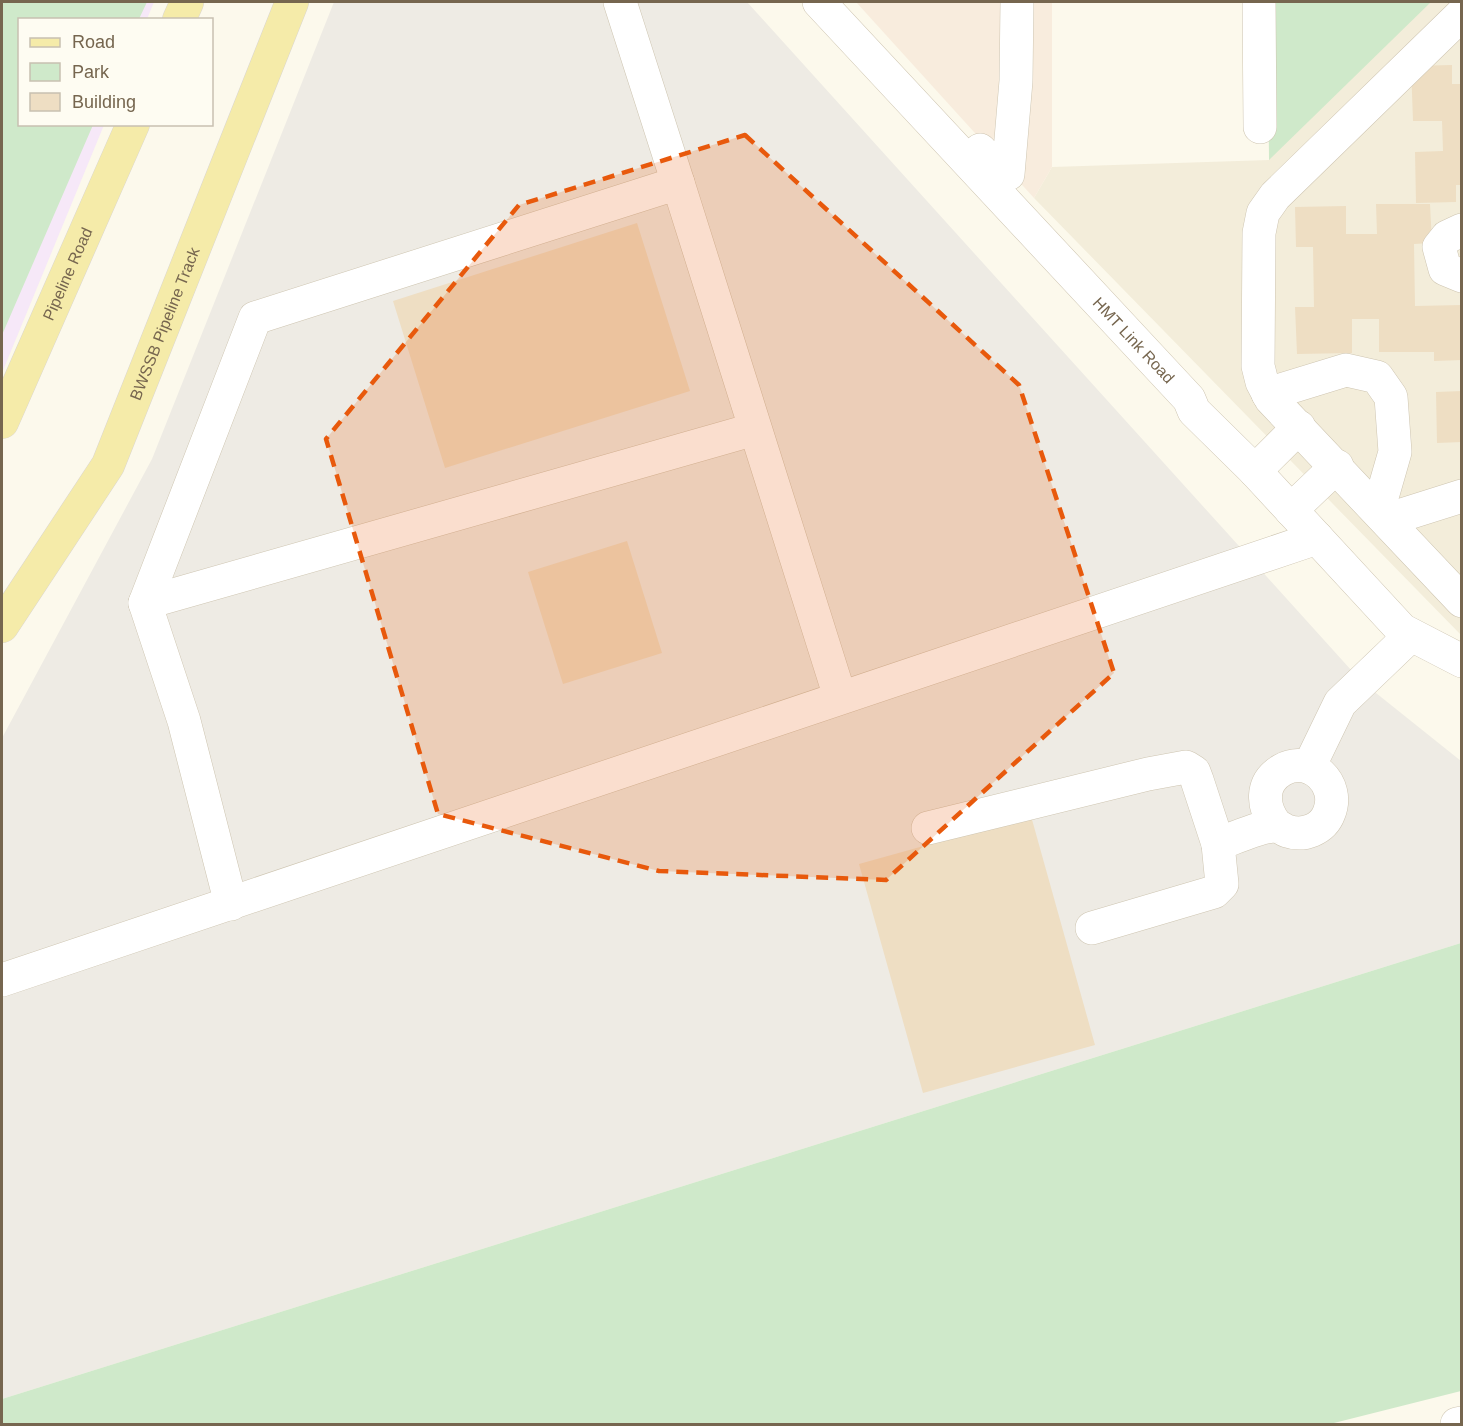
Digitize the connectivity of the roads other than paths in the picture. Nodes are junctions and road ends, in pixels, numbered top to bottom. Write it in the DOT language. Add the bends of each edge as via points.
graph roads {
  1 [pos="187,2"];
  2 [pos="292,2"];
  3 [pos="620,2"];
  4 [pos="1017,2"];
  5 [pos="1259,2"];
  6 [pos="829,3"];
  7 [pos="1461,14"];
  8 [pos="180,18"];
  9 [pos="132,126"];
  10 [pos="1260,127"];
  11 [pos="678,183"];
  12 [pos="1461,230"];
  13 [pos="1461,276"];
  14 [pos="1268,394"];
  15 [pos="2,422"];
  16 [pos="1299,427"];
  17 [pos="755,429"];
  18 [pos="1337,466"];
  19 [pos="1255,471"];
  20 [pos="1461,496"];
  21 [pos="1291,510"];
  22 [pos="1382,515"];
  23 [pos="1317,538"];
  24 [pos="1461,601"];
  25 [pos="145,603"];
  26 [pos="2,626"];
  27 [pos="1411,635"];
  28 [pos="1456,662"];
  29 [pos="840,697"];
  30 [pos="1309,767"];
  31 [pos="1276,825"];
  32 [pos="928,828"];
  33 [pos="1218,844"];
  34 [pos="231,904"];
  35 [pos="1092,928"];
  36 [pos="2,980"];
  37 [pos="1461,1423"];
  38 [pos="1457,1425"];
  1 -- 8 [label="main road"];
  2 -- 26 [label="main road, BWSSB Pipeline Track" via="108,465"];
  3 -- 11 [label="street"];
  4 -- 6 [label="street" via="1016,81 1006,177"];
  5 -- 10 [label="street"];
  6 -- 19 [label="street, HMT Link Road" via="1189,399 1194,411"];
  7 -- 14 [label="street" via="1275,196 1263,213 1259,234 1258,366"];
  9 -- 15 [label="main road, Pipeline Road"];
  11 -- 17 [label="street"];
  11 -- 25 [label="street" via="255,318"];
  12 -- 13 [label="street" via="1447,237 1439,247 1445,269"];
  14 -- 16 [label="street"];
  14 -- 22 [label="street" via="1346,370 1377,377 1391,398 1395,452"];
  16 -- 18 [label="street"];
  16 -- 19 [label="street"];
  17 -- 25 [label="street"];
  17 -- 29 [label="street"];
  18 -- 21 [label="street"];
  18 -- 22 [label="street"];
  19 -- 21 [label="street, HMT Link Road"];
  20 -- 22 [label="street"];
  21 -- 23 [label="street, HMT Link Road"];
  22 -- 24 [label="street"];
  23 -- 27 [label="street, HMT Link Road"];
  23 -- 29 [label="street"];
  25 -- 34 [label="street" via="184,721"];
  27 -- 28 [label="street, HMT Link Road"];
  27 -- 30 [label="street" via="1341,703"];
  29 -- 34 [label="street"];
  30 -- 31 [label="street" via="1287,768 1269,782 1265,805"];
  30 -- 31 [label="street" via="1331,789 1326,819 1309,832 1297,834"];
  31 -- 33 [label="street"];
  32 -- 33 [label="street" via="1186,767 1194,772"];
  33 -- 35 [label="street" via="1222,884 1214,892"];
  34 -- 36 [label="street"];
  37 -- 38 [label="street"];
}
